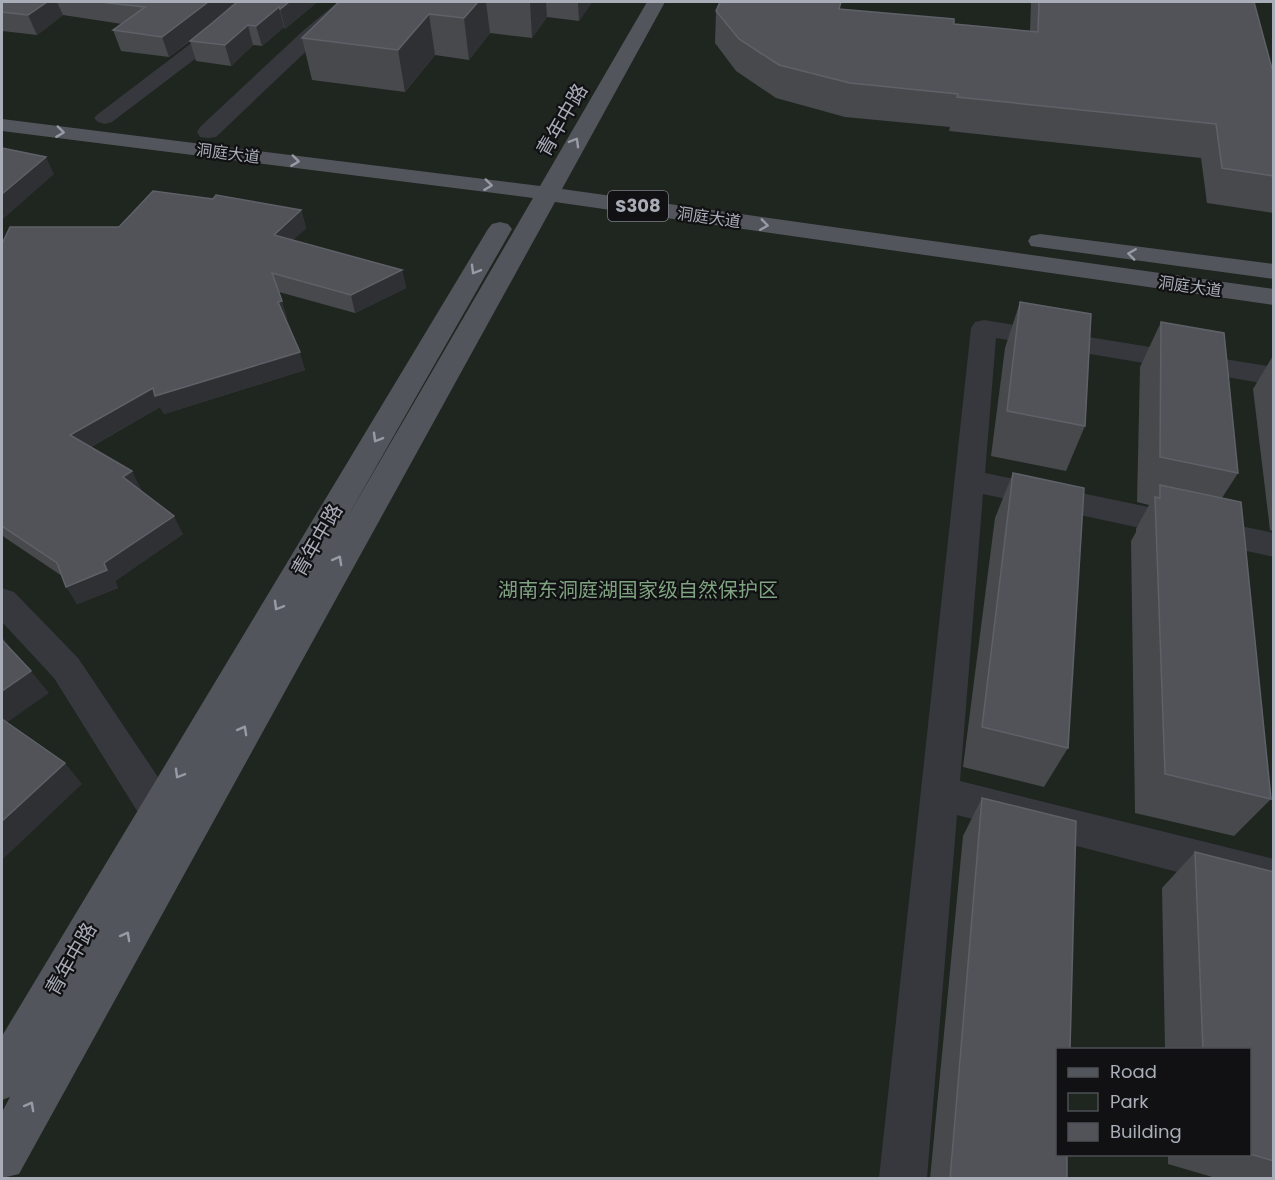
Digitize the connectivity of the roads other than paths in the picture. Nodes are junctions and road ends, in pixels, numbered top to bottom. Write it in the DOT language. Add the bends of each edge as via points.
graph roads {
  1 [pos="252,2"];
  2 [pos="349,2"];
  3 [pos="631,2"];
  4 [pos="656,2"];
  5 [pos="2,105"];
  6 [pos="105,118"];
  7 [pos="2,125"];
  8 [pos="208,132"];
  9 [pos="538,183"];
  10 [pos="1179,260"];
  11 [pos="1274,261"];
  12 [pos="1274,272"];
  13 [pos="1197,287"];
  14 [pos="1274,297"];
  15 [pos="1274,305"];
  16 [pos="1274,376"];
  17 [pos="969,480"];
  18 [pos="1274,544"];
  19 [pos="2,601"];
  20 [pos="939,794"];
  21 [pos="158,810"];
  22 [pos="1274,878"];
  23 [pos="2,1078"];
  24 [pos="2,1157"];
  25 [pos="903,1179"];
  1 -- 6 [label="street"];
  2 -- 8 [label="street"];
  3 -- 9 [label="main road, 青年中路"];
  9 -- 4 [label="main road, 青年中路, one-way"];
  5 -- 6 [label="main road, 洞庭大道 / S308"];
  6 -- 8 [label="main road, 洞庭大道 / S308"];
  7 -- 9 [label="main road, 洞庭大道 / S308, one-way"];
  8 -- 9 [label="main road, 洞庭大道 / S308"];
  10 -- 9 [label="main road, 洞庭大道 / S308, one-way"];
  9 -- 13 [label="main road, 洞庭大道 / S308, one-way"];
  9 -- 21 [label="main road, 青年中路, one-way"];
  24 -- 9 [label="main road, one-way"];
  10 -- 11 [label="main road"];
  10 -- 12 [label="main road, 洞庭大道 / S308"];
  13 -- 14 [label="main road, 洞庭大道 / S308"];
  13 -- 15 [label="main road"];
  16 -- 17 [label="street" via="984,328"];
  17 -- 18 [label="street"];
  17 -- 20 [label="street"];
  19 -- 21 [label="street" via="66,668"];
  20 -- 22 [label="street"];
  20 -- 25 [label="street"];
  21 -- 23 [label="main road, 青年中路"];
}
